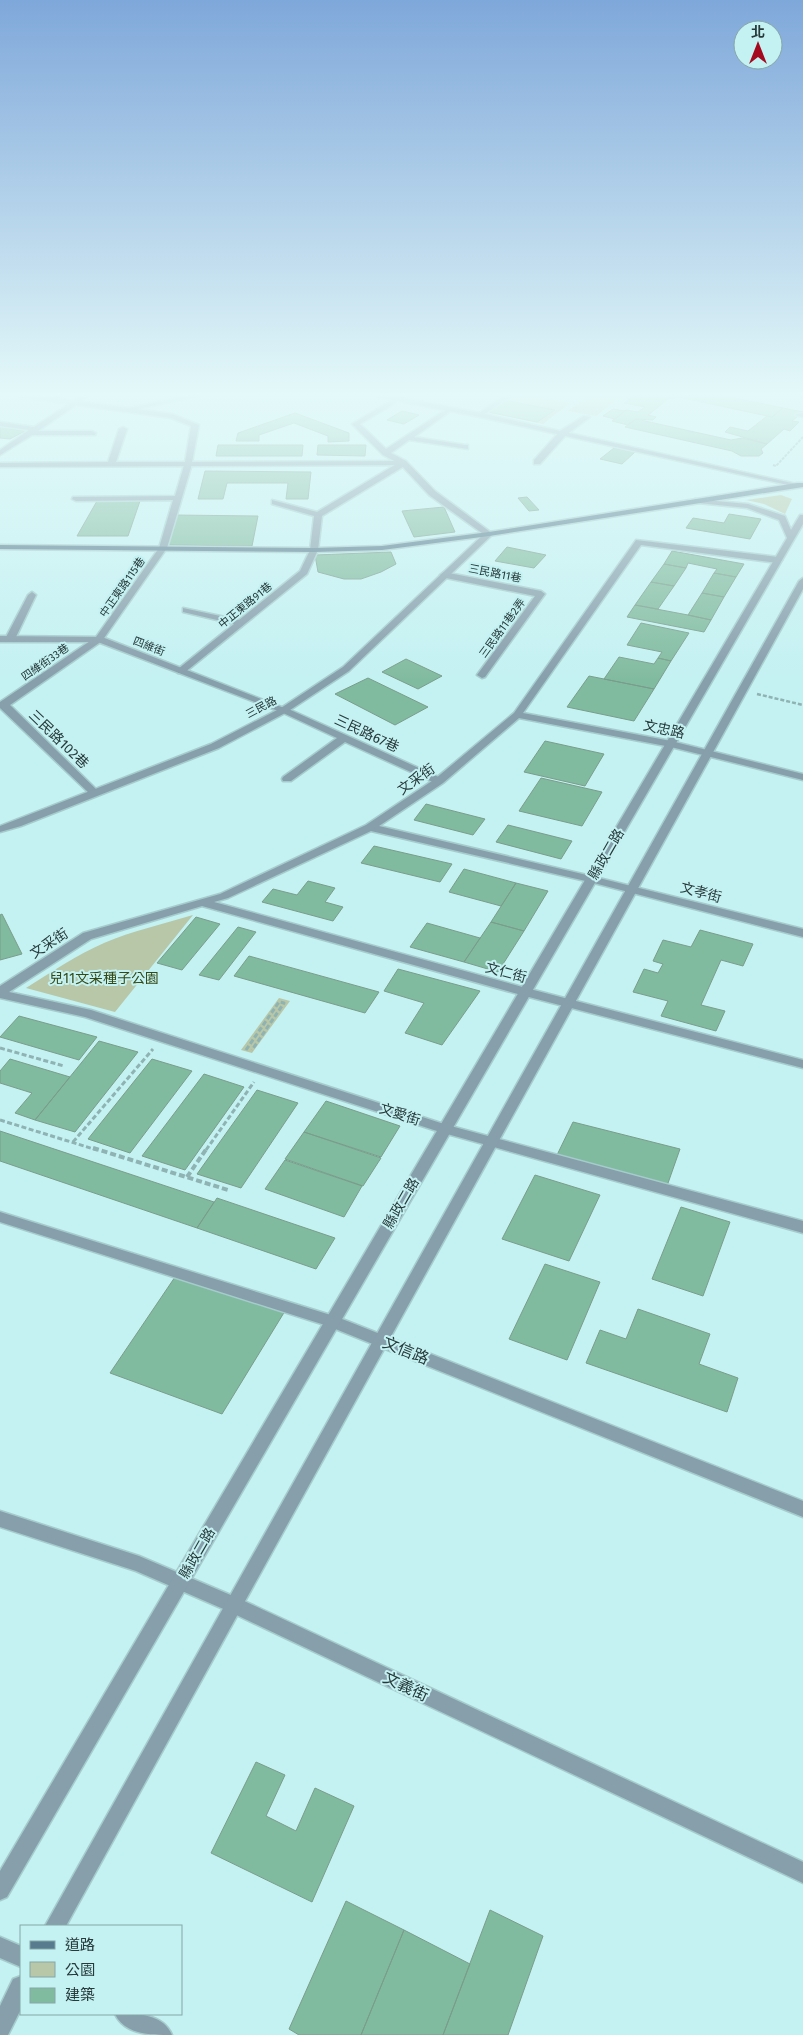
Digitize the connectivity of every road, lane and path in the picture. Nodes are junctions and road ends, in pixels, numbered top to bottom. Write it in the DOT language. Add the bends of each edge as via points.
graph roads {
  1 [pos="180,490"];
  2 [pos="359,490"];
  3 [pos="429,490"];
  4 [pos="774,490"];
  5 [pos="177,498"];
  6 [pos="76,499"];
  7 [pos="698,501"];
  8 [pos="275,502"];
  9 [pos="318,515"];
  10 [pos="803,518"];
  11 [pos="489,534"];
  12 [pos="791,539"];
  13 [pos="0,547"];
  14 [pos="163,548"];
  15 [pos="314,550"];
  16 [pos="778,560"];
  17 [pos="444,575"];
  18 [pos="803,581"];
  19 [pos="540,594"];
  20 [pos="32,595"];
  21 [pos="186,610"];
  22 [pos="241,623"];
  23 [pos="5,639"];
  24 [pos="99,639"];
  25 [pos="181,670"];
  26 [pos="482,675"];
  27 [pos="742,691"];
  28 [pos="803,704"];
  29 [pos="2,705"];
  30 [pos="284,710"];
  31 [pos="517,715"];
  32 [pos="344,738"];
  33 [pos="670,744"];
  34 [pos="707,754"];
  35 [pos="803,777"];
  36 [pos="286,779"];
  37 [pos="439,781"];
  38 [pos="94,792"];
  39 [pos="370,827"];
  40 [pos="0,829"];
  41 [pos="591,879"];
  42 [pos="631,890"];
  43 [pos="202,903"];
  44 [pos="803,933"];
  45 [pos="525,992"];
  46 [pos="0,993"];
  47 [pos="568,1004"];
  48 [pos="163,1037"];
  49 [pos="0,1048"];
  50 [pos="241,1062"];
  51 [pos="803,1064"];
  52 [pos="64,1066"];
  53 [pos="262,1069"];
  54 [pos="0,1120"];
  55 [pos="445,1129"];
  56 [pos="492,1141"];
  57 [pos="73,1142"];
  58 [pos="187,1177"];
  59 [pos="228,1190"];
  60 [pos="0,1217"];
  61 [pos="803,1227"];
  62 [pos="332,1321"];
  63 [pos="381,1340"];
  64 [pos="803,1509"];
  65 [pos="0,1519"];
  66 [pos="180,1581"];
  67 [pos="234,1604"];
  68 [pos="803,1873"];
  69 [pos="0,1890"];
  70 [pos="56,1925"];
  71 [pos="0,1946"];
  72 [pos="20,1956"];
  73 [pos="20,1990"];
  74 [pos="128,2015"];
  75 [pos="0,2028"];
  76 [pos="161,2035"];
  1 -- 5 [label="street, 中正東路115巷"];
  2 -- 9 [label="street"];
  3 -- 11 [label="street"];
  4 -- 7 [label="main road"];
  5 -- 6 [label="street"];
  5 -- 14 [label="street, 中正東路115巷"];
  7 -- 11 [label="main road"];
  7 -- 12 [label="street" via="748,506 782,518"];
  8 -- 9 [label="street"];
  9 -- 15 [label="street, 中正東路91巷"];
  10 -- 12 [label="street, 縣政二路"];
  11 -- 15 [label="main road" via="382,548"];
  11 -- 17 [label="street, 三民路"];
  12 -- 16 [label="street, 縣政二路"];
  13 -- 14 [label="main road"];
  14 -- 15 [label="main road"];
  14 -- 24 [label="street, 中正東路115巷"];
  15 -- 22 [label="street, 中正東路91巷" via="304,572"];
  16 -- 31 [label="street, 文采街" via="639,542"];
  16 -- 33 [label="street, 縣政二路"];
  17 -- 19 [label="street, 三民路11巷"];
  17 -- 30 [label="street, 三民路" via="346,669"];
  18 -- 27 [label="street"];
  19 -- 26 [label="street, 三民路11巷2弄"];
  20 -- 23 [label="street"];
  21 -- 22 [label="street"];
  22 -- 25 [label="street, 中正東路91巷"];
  23 -- 24 [label="street, 四維街"];
  24 -- 25 [label="street, 四維街"];
  24 -- 29 [label="street, 四維街33巷"];
  25 -- 30 [label="street, 四維街"];
  27 -- 28 [label="path"];
  27 -- 34 [label="street"];
  29 -- 38 [label="street, 三民路102巷"];
  30 -- 32 [label="street, 三民路67巷"];
  30 -- 38 [label="street, 三民路" via="215,746"];
  31 -- 33 [label="street, 文忠路"];
  31 -- 37 [label="street, 文采街"];
  32 -- 36 [label="street"];
  32 -- 37 [label="street, 三民路67巷"];
  33 -- 34 [label="street, 文忠路"];
  33 -- 41 [label="street, 縣政二路"];
  34 -- 35 [label="street, 文忠路"];
  34 -- 42 [label="street"];
  37 -- 39 [label="street, 文采街"];
  38 -- 40 [label="street, 三民路"];
  39 -- 41 [label="street, 文孝街"];
  39 -- 43 [label="street, 文采街" via="224,896"];
  41 -- 42 [label="street, 文孝街"];
  41 -- 45 [label="street, 縣政二路"];
  42 -- 44 [label="street, 文孝街"];
  42 -- 47 [label="street"];
  43 -- 45 [label="street, 文仁街"];
  43 -- 46 [label="street, 文采街" via="87,936"];
  45 -- 47 [label="street, 文仁街"];
  45 -- 55 [label="street, 縣政二路"];
  46 -- 48 [label="street, 文愛街" via="87,1012"];
  47 -- 51 [label="street, 文仁街"];
  47 -- 56 [label="street"];
  48 -- 50 [label="street, 文愛街"];
  48 -- 57 [label="path"];
  49 -- 52 [label="path"];
  50 -- 50 [label="path" via="284,1003 279,1002"];
  50 -- 53 [label="street, 文愛街"];
  53 -- 55 [label="street, 文愛街"];
  53 -- 58 [label="path"];
  54 -- 57 [label="path"];
  55 -- 56 [label="street, 文愛街"];
  55 -- 62 [label="street, 縣政二路"];
  56 -- 61 [label="street, 文愛街"];
  56 -- 63 [label="street"];
  57 -- 58 [label="path"];
  58 -- 59 [label="path"];
  60 -- 62 [label="street, 文信路"];
  62 -- 63 [label="street, 文信路"];
  62 -- 66 [label="street, 縣政二路"];
  63 -- 64 [label="street, 文信路"];
  63 -- 67 [label="street"];
  65 -- 66 [label="street, 文義街" via="139,1564"];
  66 -- 67 [label="street, 文義街"];
  66 -- 69 [label="street, 縣政二路"];
  67 -- 68 [label="street, 文義街"];
  67 -- 70 [label="street"];
  71 -- 72 [label="street"];
  73 -- 75 [label="street"];
  74 -- 76 [label="street"];
}
